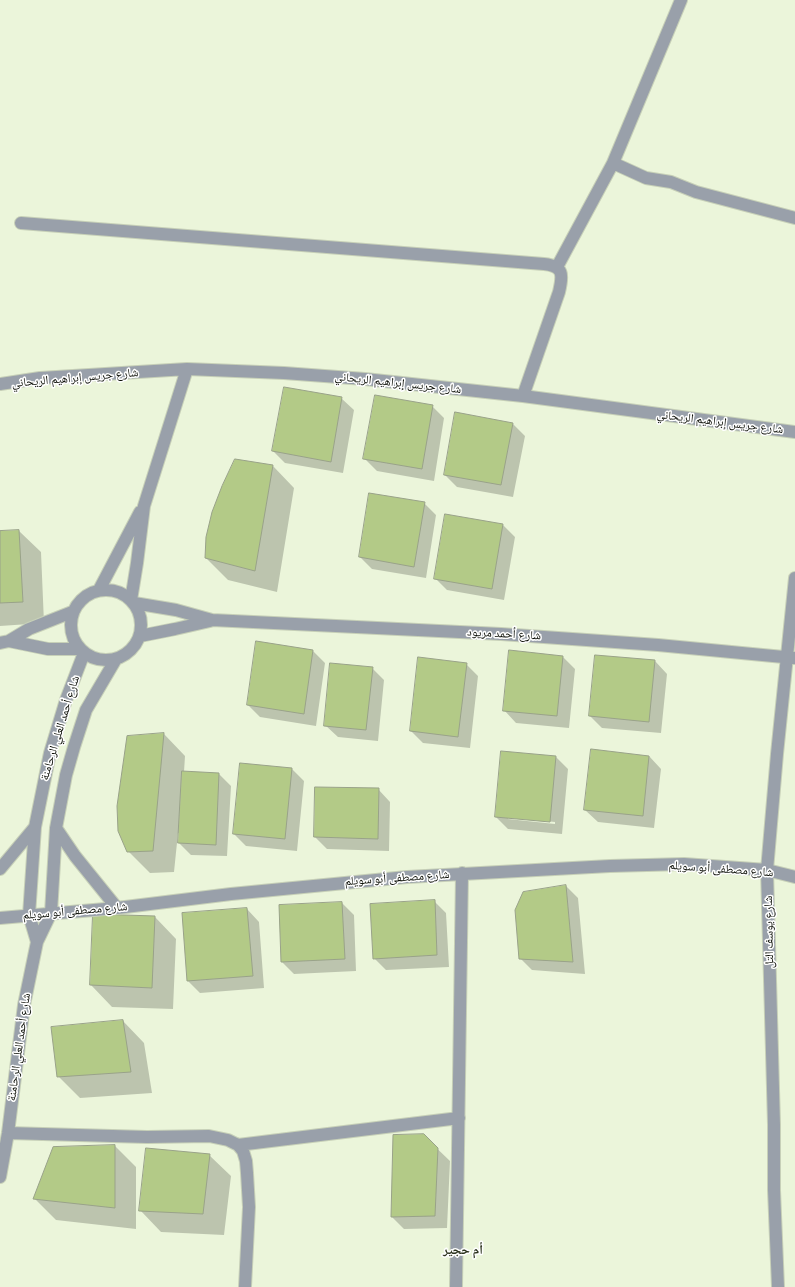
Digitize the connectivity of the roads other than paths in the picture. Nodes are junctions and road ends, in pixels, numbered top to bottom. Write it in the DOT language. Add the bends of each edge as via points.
graph roads {
  1 [pos="681,0"];
  2 [pos="613,163"];
  3 [pos="795,218"];
  4 [pos="21,223"];
  5 [pos="557,268"];
  6 [pos="187,369"];
  7 [pos="0,384"];
  8 [pos="523,396"];
  9 [pos="795,432"];
  10 [pos="144,506"];
  11 [pos="795,578"];
  12 [pos="99,590"];
  13 [pos="132,601"];
  14 [pos="72,612"];
  15 [pos="212,620"];
  16 [pos="140,636"];
  17 [pos="4,642"];
  18 [pos="82,651"];
  19 [pos="791,658"];
  20 [pos="116,659"];
  21 [pos="35,827"];
  22 [pos="56,828"];
  23 [pos="0,869"];
  24 [pos="767,870"];
  25 [pos="462,873"];
  26 [pos="795,878"];
  27 [pos="117,908"];
  28 [pos="51,913"];
  29 [pos="29,915"];
  30 [pos="0,918"];
  31 [pos="36,942"];
  32 [pos="459,1118"];
  33 [pos="8,1133"];
  34 [pos="238,1145"];
  35 [pos="0,1177"];
  36 [pos="245,1287"];
  37 [pos="456,1287"];
  38 [pos="778,1287"];
  1 -- 2 [label="street"];
  2 -- 3 [label="street" via="646,178 671,182 696,192"];
  2 -- 5 [label="street"];
  4 -- 5 [label="street" via="544,264"];
  5 -- 8 [label="street" via="560,271 561,282 559,292"];
  6 -- 7 [label="street, شارع جريس إبراهيم الريحاني" via="40,378"];
  6 -- 8 [label="street, شارع جريس إبراهيم الريحاني" via="365,379"];
  6 -- 10 [label="street"];
  8 -- 9 [label="street, شارع جريس إبراهيم الريحاني"];
  10 -- 12 [label="street"];
  10 -- 13 [label="street"];
  11 -- 19 [label="street, شارع يوسف التل"];
  12 -- 13 [label="street" via="119,592"];
  12 -- 14 [label="street" via="83,598"];
  13 -- 15 [label="street, شارع أحمد مريود"];
  13 -- 16 [label="street" via="141,619"];
  14 -- 17 [label="street"];
  14 -- 18 [label="street" via="72,636"];
  15 -- 16 [label="street, شارع أحمد مريود"];
  15 -- 19 [label="street, شارع أحمد مريود" via="501,634"];
  16 -- 20 [label="street" via="127,654"];
  17 -- 18 [label="street"];
  18 -- 20 [label="street" via="99,660"];
  18 -- 21 [label="street, شارع أحمد العلي الرحامنة" via="50,753"];
  19 -- 24 [label="street, شارع يوسف التل" via="777,754"];
  20 -- 22 [label="street, شارع أحمد العلي الرحامنة" via="86,710 66,775"];
  21 -- 23 [label="street, شارع أحمد العلي الرحامنة"];
  21 -- 29 [label="street, شارع أحمد العلي الرحامنة"];
  22 -- 27 [label="street"];
  22 -- 28 [label="street, شارع أحمد العلي الرحامنة"];
  24 -- 25 [label="street, شارع مصطفى أبو سويلم" via="684,864"];
  24 -- 26 [label="street, شارع مصطفى أبو سويلم"];
  24 -- 38 [label="street, شارع يوسف التل"];
  25 -- 27 [label="street, شارع مصطفى أبو سويلم" via="339,882"];
  25 -- 32 [label="street"];
  27 -- 28 [label="street, شارع مصطفى أبو سويلم"];
  28 -- 29 [label="street, شارع مصطفى أبو سويلم"];
  28 -- 31 [label="street, شارع أحمد العلي الرحامنة"];
  29 -- 30 [label="street, شارع مصطفى أبو سويلم"];
  29 -- 31 [label="street, شارع أحمد العلي الرحامنة"];
  31 -- 33 [label="street, شارع أحمد العلي الرحامنة" via="24,1005"];
  32 -- 34 [label="street"];
  32 -- 37 [label="street"];
  33 -- 34 [label="street" via="210,1136"];
  33 -- 35 [label="street, شارع أحمد العلي الرحامنة"];
  34 -- 36 [label="street" via="248,1173"];
}
